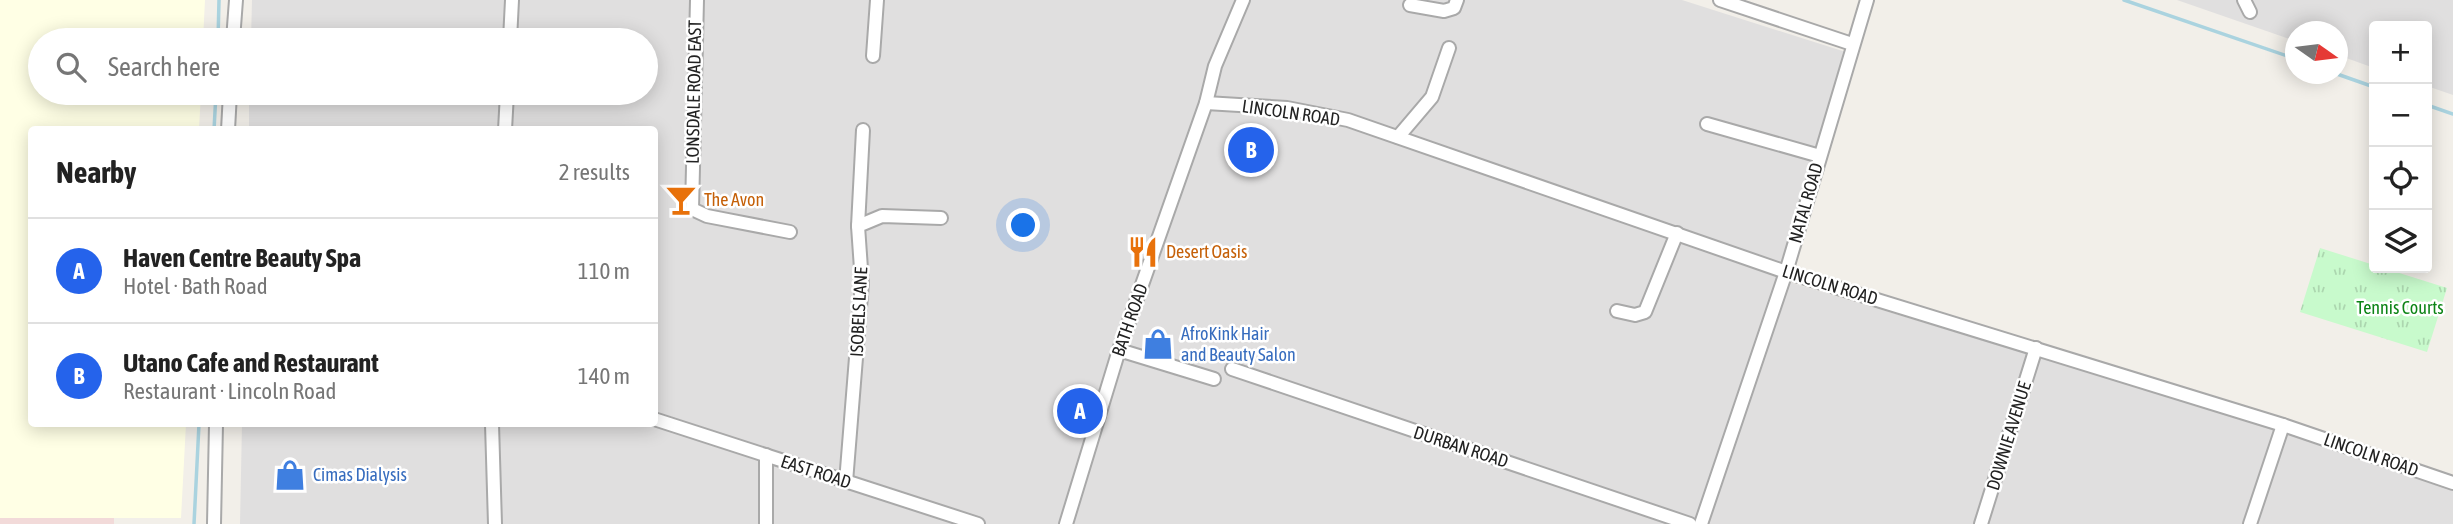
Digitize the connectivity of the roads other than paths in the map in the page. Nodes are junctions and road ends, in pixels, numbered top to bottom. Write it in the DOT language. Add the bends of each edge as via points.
graph roads {
  1 [pos="236,0"];
  2 [pos="512,0"];
  3 [pos="697,0"];
  4 [pos="877,0"];
  5 [pos="1243,0"];
  6 [pos="1457,0"];
  7 [pos="1720,0"];
  8 [pos="1867,0"];
  9 [pos="1410,5"];
  10 [pos="234,28"];
  11 [pos="511,28"];
  12 [pos="1852,44"];
  13 [pos="1449,48"];
  14 [pos="873,56"];
  15 [pos="1206,103"];
  16 [pos="229,105"];
  17 [pos="506,105"];
  18 [pos="1707,124"];
  19 [pos="228,126"];
  20 [pos="505,126"];
  21 [pos="863,130"];
  22 [pos="1398,137"];
  23 [pos="1820,156"];
  24 [pos="941,218"];
  25 [pos="858,226"];
  26 [pos="790,232"];
  27 [pos="1677,233"];
  28 [pos="1786,272"];
  29 [pos="1617,310"];
  30 [pos="2036,348"];
  31 [pos="1119,350"];
  32 [pos="1232,369"];
  33 [pos="1214,379"];
  34 [pos="658,420"];
  35 [pos="2283,425"];
  36 [pos="216,427"];
  37 [pos="492,427"];
  38 [pos="766,455"];
  39 [pos="846,482"];
  40 [pos="2453,484"];
  41 [pos="214,524"];
  42 [pos="495,524"];
  43 [pos="766,524"];
  44 [pos="978,524"];
  45 [pos="1066,524"];
  46 [pos="1690,524"];
  47 [pos="1701,524"];
  48 [pos="1981,524"];
  49 [pos="2250,524"];
  1 -- 10 [label="street"];
  2 -- 11 [label="street"];
  3 -- 26 [label="street, LONSDALE ROAD EAST" via="692,209"];
  4 -- 14 [label="street"];
  5 -- 15 [label="street, BATH ROAD" via="1215,66"];
  6 -- 9 [label="street" via="1454,8 1444,11"];
  7 -- 12 [label="street"];
  8 -- 12 [label="street, NATAL ROAD"];
  12 -- 23 [label="street, NATAL ROAD"];
  13 -- 22 [label="street" via="1432,97"];
  15 -- 22 [label="street, LINCOLN ROAD" via="1287,108 1348,120"];
  15 -- 31 [label="street, BATH ROAD"];
  16 -- 19 [label="street"];
  17 -- 20 [label="street"];
  18 -- 23 [label="street"];
  21 -- 25 [label="street, ISOBELS LANE"];
  22 -- 27 [label="street, LINCOLN ROAD"];
  23 -- 28 [label="street, NATAL ROAD"];
  24 -- 25 [label="street" via="882,216"];
  25 -- 39 [label="street, ISOBELS LANE" via="862,284"];
  27 -- 28 [label="street, LINCOLN ROAD"];
  27 -- 29 [label="street" via="1645,312 1635,315"];
  28 -- 30 [label="street, LINCOLN ROAD"];
  28 -- 47 [label="street, NATAL ROAD"];
  30 -- 35 [label="street, LINCOLN ROAD"];
  30 -- 48 [label="street, DOWNIE AVENUE"];
  31 -- 33 [label="street"];
  31 -- 45 [label="street, BATH ROAD"];
  32 -- 46 [label="street, DURBAN ROAD"];
  34 -- 38 [label="street, EAST ROAD"];
  35 -- 40 [label="street, LINCOLN ROAD"];
  35 -- 49 [label="street"];
  36 -- 41 [label="street"];
  37 -- 42 [label="street"];
  38 -- 39 [label="street, EAST ROAD"];
  38 -- 43 [label="street"];
  39 -- 44 [label="street, EAST ROAD"];
}
